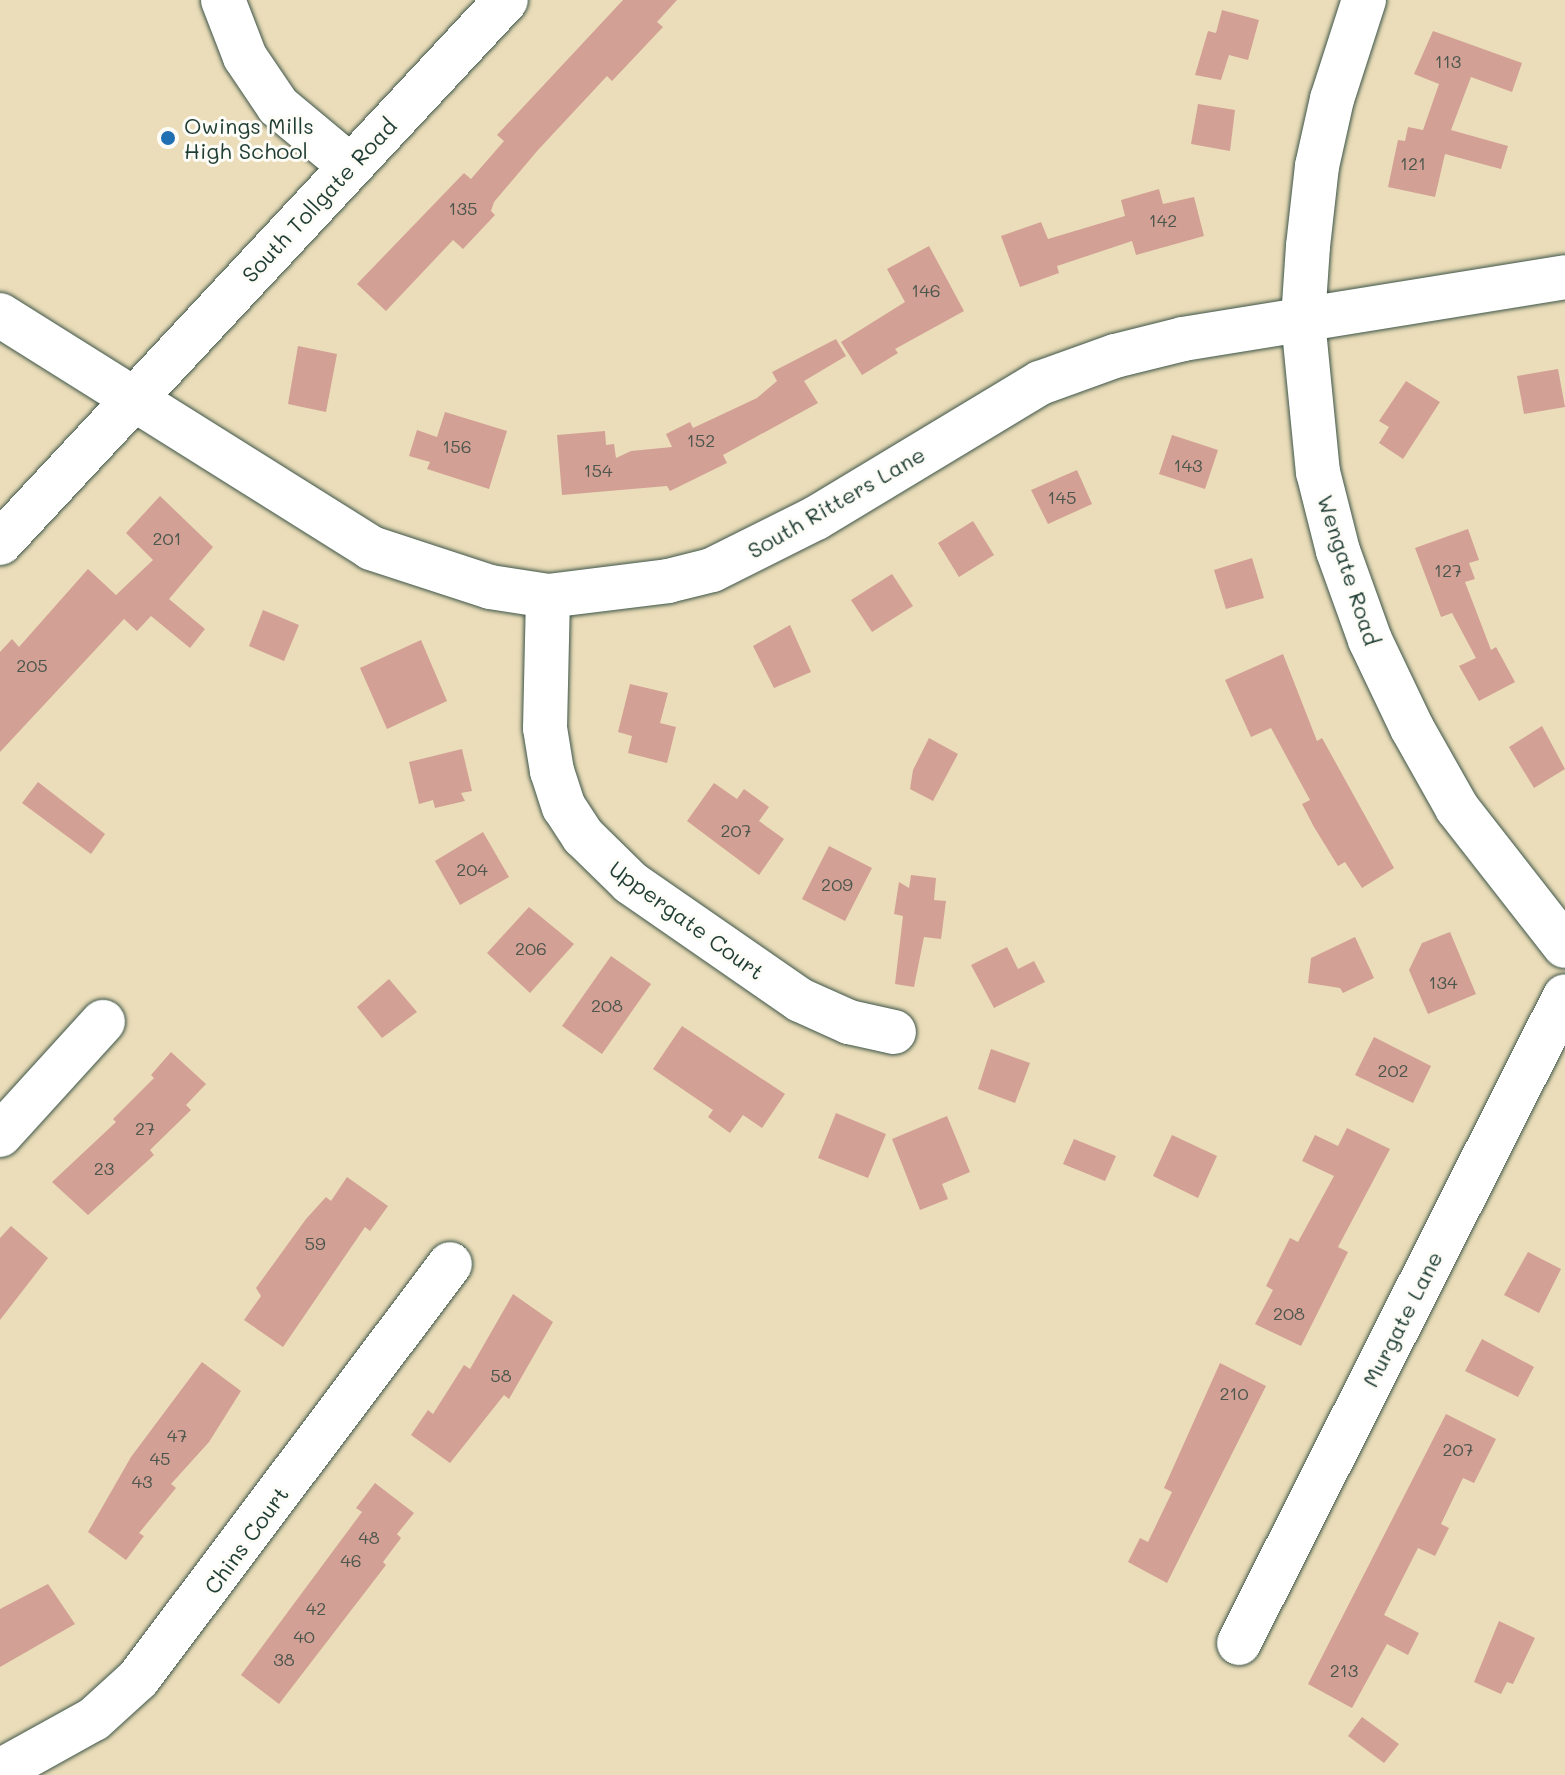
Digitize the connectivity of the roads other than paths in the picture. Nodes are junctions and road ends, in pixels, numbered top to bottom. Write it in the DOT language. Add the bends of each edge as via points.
graph roads {
  1 [pos="223,0"];
  2 [pos="506,0"];
  3 [pos="1364,0"];
  4 [pos="350,166"];
  5 [pos="1565,277"];
  6 [pos="0,315"];
  7 [pos="1303,320"];
  8 [pos="132,399"];
  9 [pos="0,543"];
  10 [pos="548,596"];
  11 [pos="1565,946"];
  12 [pos="1565,996"];
  13 [pos="103,1022"];
  14 [pos="894,1032"];
  15 [pos="0,1135"];
  16 [pos="450,1264"];
  17 [pos="1239,1643"];
  18 [pos="0,1771"];
  1 -- 4 [label="street" via="245,57 278,106"];
  2 -- 4 [label="street, South Tollgate Road"];
  3 -- 7 [label="street, Wengate Road" via="1317,166"];
  4 -- 8 [label="street, South Tollgate Road"];
  5 -- 7 [label="street, South Ritters Lane"];
  6 -- 8 [label="street, South Ritters Lane"];
  7 -- 10 [label="street, South Ritters Lane" via="1128,352 1040,383 816,518 712,570"];
  7 -- 11 [label="street, Wengate Road" via="1318,472 1338,551 1370,640 1457,808"];
  8 -- 9 [label="street, South Tollgate Road"];
  8 -- 10 [label="street, South Ritters Lane" via="371,548 490,587"];
  10 -- 14 [label="street, Uppergate Court" via="545,728 560,795 583,836 631,883 800,1000 849,1022"];
  12 -- 17 [label="street, Murgate Lane"];
  13 -- 15 [label="street"];
  16 -- 18 [label="street, Chins Court" via="138,1679 94,1719"];
}
